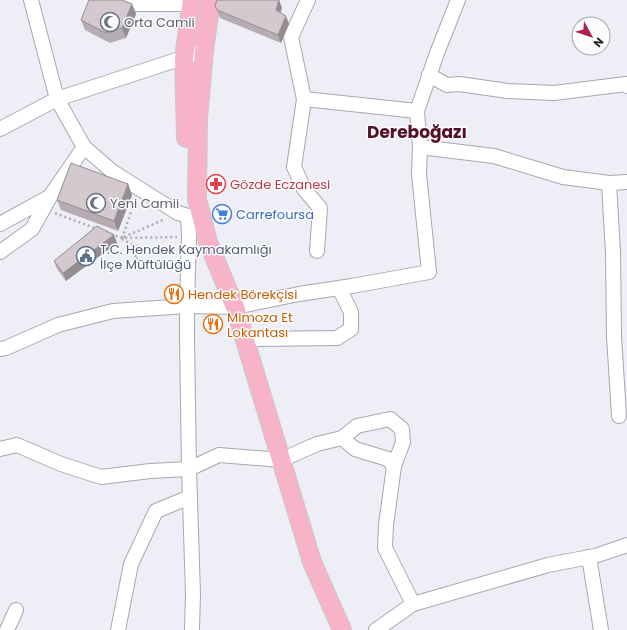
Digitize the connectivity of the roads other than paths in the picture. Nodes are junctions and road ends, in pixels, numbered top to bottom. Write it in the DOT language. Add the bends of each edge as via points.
graph roads {
  1 [pos="31,0"];
  2 [pos="103,0"];
  3 [pos="211,0"];
  4 [pos="308,0"];
  5 [pos="458,0"];
  6 [pos="136,2"];
  7 [pos="192,2"];
  8 [pos="204,51"];
  9 [pos="184,58"];
  10 [pos="429,75"];
  11 [pos="627,83"];
  12 [pos="57,99"];
  13 [pos="304,99"];
  14 [pos="417,111"];
  15 [pos="0,129"];
  16 [pos="84,147"];
  17 [pos="420,147"];
  18 [pos="627,182"];
  19 [pos="609,183"];
  20 [pos="51,195"];
  21 [pos="197,199"];
  22 [pos="183,214"];
  23 [pos="0,224"];
  24 [pos="208,242"];
  25 [pos="316,251"];
  26 [pos="0,252"];
  27 [pos="620,284"];
  28 [pos="339,288"];
  29 [pos="187,306"];
  30 [pos="234,307"];
  31 [pos="244,339"];
  32 [pos="0,349"];
  33 [pos="619,416"];
  34 [pos="342,438"];
  35 [pos="0,449"];
  36 [pos="281,460"];
  37 [pos="394,466"];
  38 [pos="189,469"];
  39 [pos="190,497"];
  40 [pos="627,545"];
  41 [pos="589,557"];
  42 [pos="413,604"];
  43 [pos="16,610"];
  44 [pos="7,630"];
  45 [pos="118,630"];
  46 [pos="192,630"];
  47 [pos="342,630"];
  48 [pos="377,630"];
  49 [pos="601,630"];
  1 -- 12 [label="street"];
  2 -- 6 [label="street"];
  3 -- 8 [label="main road"];
  4 -- 13 [label="street" via="291,37"];
  5 -- 10 [label="street"];
  6 -- 7 [label="street"];
  7 -- 9 [label="main road"];
  8 -- 9 [label="street"];
  8 -- 21 [label="main road" via="198,119"];
  9 -- 12 [label="street"];
  9 -- 22 [label="main road"];
  10 -- 11 [label="street" via="447,85 547,93"];
  10 -- 14 [label="street"];
  12 -- 15 [label="street"];
  12 -- 16 [label="street"];
  13 -- 14 [label="street"];
  13 -- 25 [label="street" via="294,167 304,189 320,208"];
  14 -- 17 [label="street"];
  16 -- 20 [label="street"];
  16 -- 22 [label="street" via="113,172"];
  17 -- 19 [label="street" via="494,156 563,177"];
  17 -- 28 [label="street" via="419,174 429,272"];
  18 -- 19 [label="street"];
  19 -- 27 [label="street" via="613,253"];
  20 -- 23 [label="street"];
  20 -- 26 [label="street" via="32,229"];
  21 -- 22 [label="main road"];
  21 -- 24 [label="main road"];
  22 -- 24 [label="main road"];
  22 -- 29 [label="street" via="189,237"];
  24 -- 30 [label="main road"];
  27 -- 33 [label="street" via="614,336"];
  28 -- 30 [label="street"];
  28 -- 31 [label="street" via="351,312 351,328 337,338"];
  29 -- 30 [label="street"];
  29 -- 32 [label="street" via="113,311 58,325"];
  29 -- 38 [label="street"];
  30 -- 31 [label="main road"];
  31 -- 36 [label="main road"];
  34 -- 36 [label="street" via="317,444"];
  34 -- 37 [label="street" via="355,449 388,459"];
  34 -- 37 [label="street" via="358,426 390,419 402,429 404,442"];
  35 -- 38 [label="street" via="17,445 61,464 101,477"];
  36 -- 38 [label="street" via="219,455"];
  36 -- 47 [label="main road" via="312,562"];
  37 -- 42 [label="street" via="384,548"];
  38 -- 39 [label="street"];
  39 -- 45 [label="street" via="156,511 131,564"];
  39 -- 46 [label="street"];
  40 -- 41 [label="street"];
  41 -- 42 [label="street" via="548,565"];
  41 -- 49 [label="street"];
  42 -- 48 [label="street"];
  43 -- 44 [label="street"];
}
